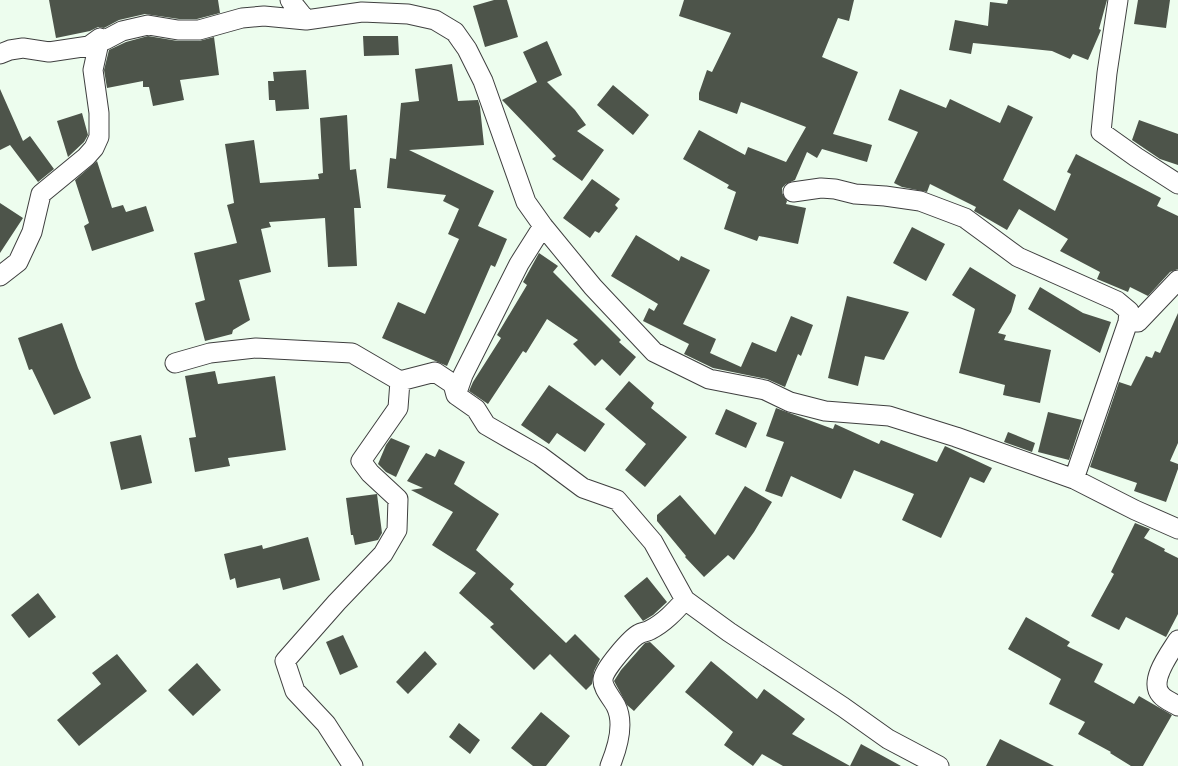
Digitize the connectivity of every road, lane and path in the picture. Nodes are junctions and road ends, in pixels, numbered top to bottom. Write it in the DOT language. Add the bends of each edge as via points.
graph roads {
  1 [pos="290,0"];
  2 [pos="1118,0"];
  3 [pos="306,20"];
  4 [pos="100,38"];
  5 [pos="0,54"];
  6 [pos="1178,184"];
  7 [pos="793,192"];
  8 [pos="543,226"];
  9 [pos="0,276"];
  10 [pos="1178,280"];
  11 [pos="1138,322"];
  12 [pos="175,363"];
  13 [pos="400,380"];
  14 [pos="456,395"];
  15 [pos="1074,479"];
  16 [pos="1178,529"];
  17 [pos="685,600"];
  18 [pos="1178,640"];
  19 [pos="1178,706"];
  20 [pos="353,766"];
  21 [pos="610,766"];
  22 [pos="939,766"];
  1 -- 3 [label="street"];
  2 -- 6 [label="street" via="1101,132"];
  3 -- 4 [label="street" via="257,16 199,30 148,25 122,31 105,40"];
  3 -- 8 [label="street" via="362,12 408,14 435,20 454,32 467,49 483,82 526,202"];
  4 -- 5 [label="street" via="89,46 49,52 23,48"];
  4 -- 9 [label="street" via="94,70 99,137 90,152 41,194 32,232 18,262"];
  7 -- 15 [label="street" via="828,188 920,201 965,218 1018,257 1117,300 1129,311"];
  8 -- 14 [label="street" via="519,264"];
  8 -- 15 [label="street" via="593,287 654,352 677,364 710,379 765,390 790,402 825,411 889,416"];
  10 -- 11 [label="street"];
  12 -- 13 [label="street" via="210,353 256,348 352,353"];
  13 -- 14 [label="street" via="434,372 454,384"];
  13 -- 20 [label="street" via="398,408 361,461 398,499 397,530 383,554 285,661 295,691 326,724"];
  14 -- 17 [label="street" via="476,409 486,425 540,456 583,488 617,500 653,542"];
  15 -- 16 [label="street"];
  17 -- 21 [label="street" via="670,616 633,639 603,679 617,708 619,721 618,743"];
  17 -- 22 [label="street" via="888,740"];
  18 -- 19 [label="street" via="1162,665 1156,683 1160,694"];
}
